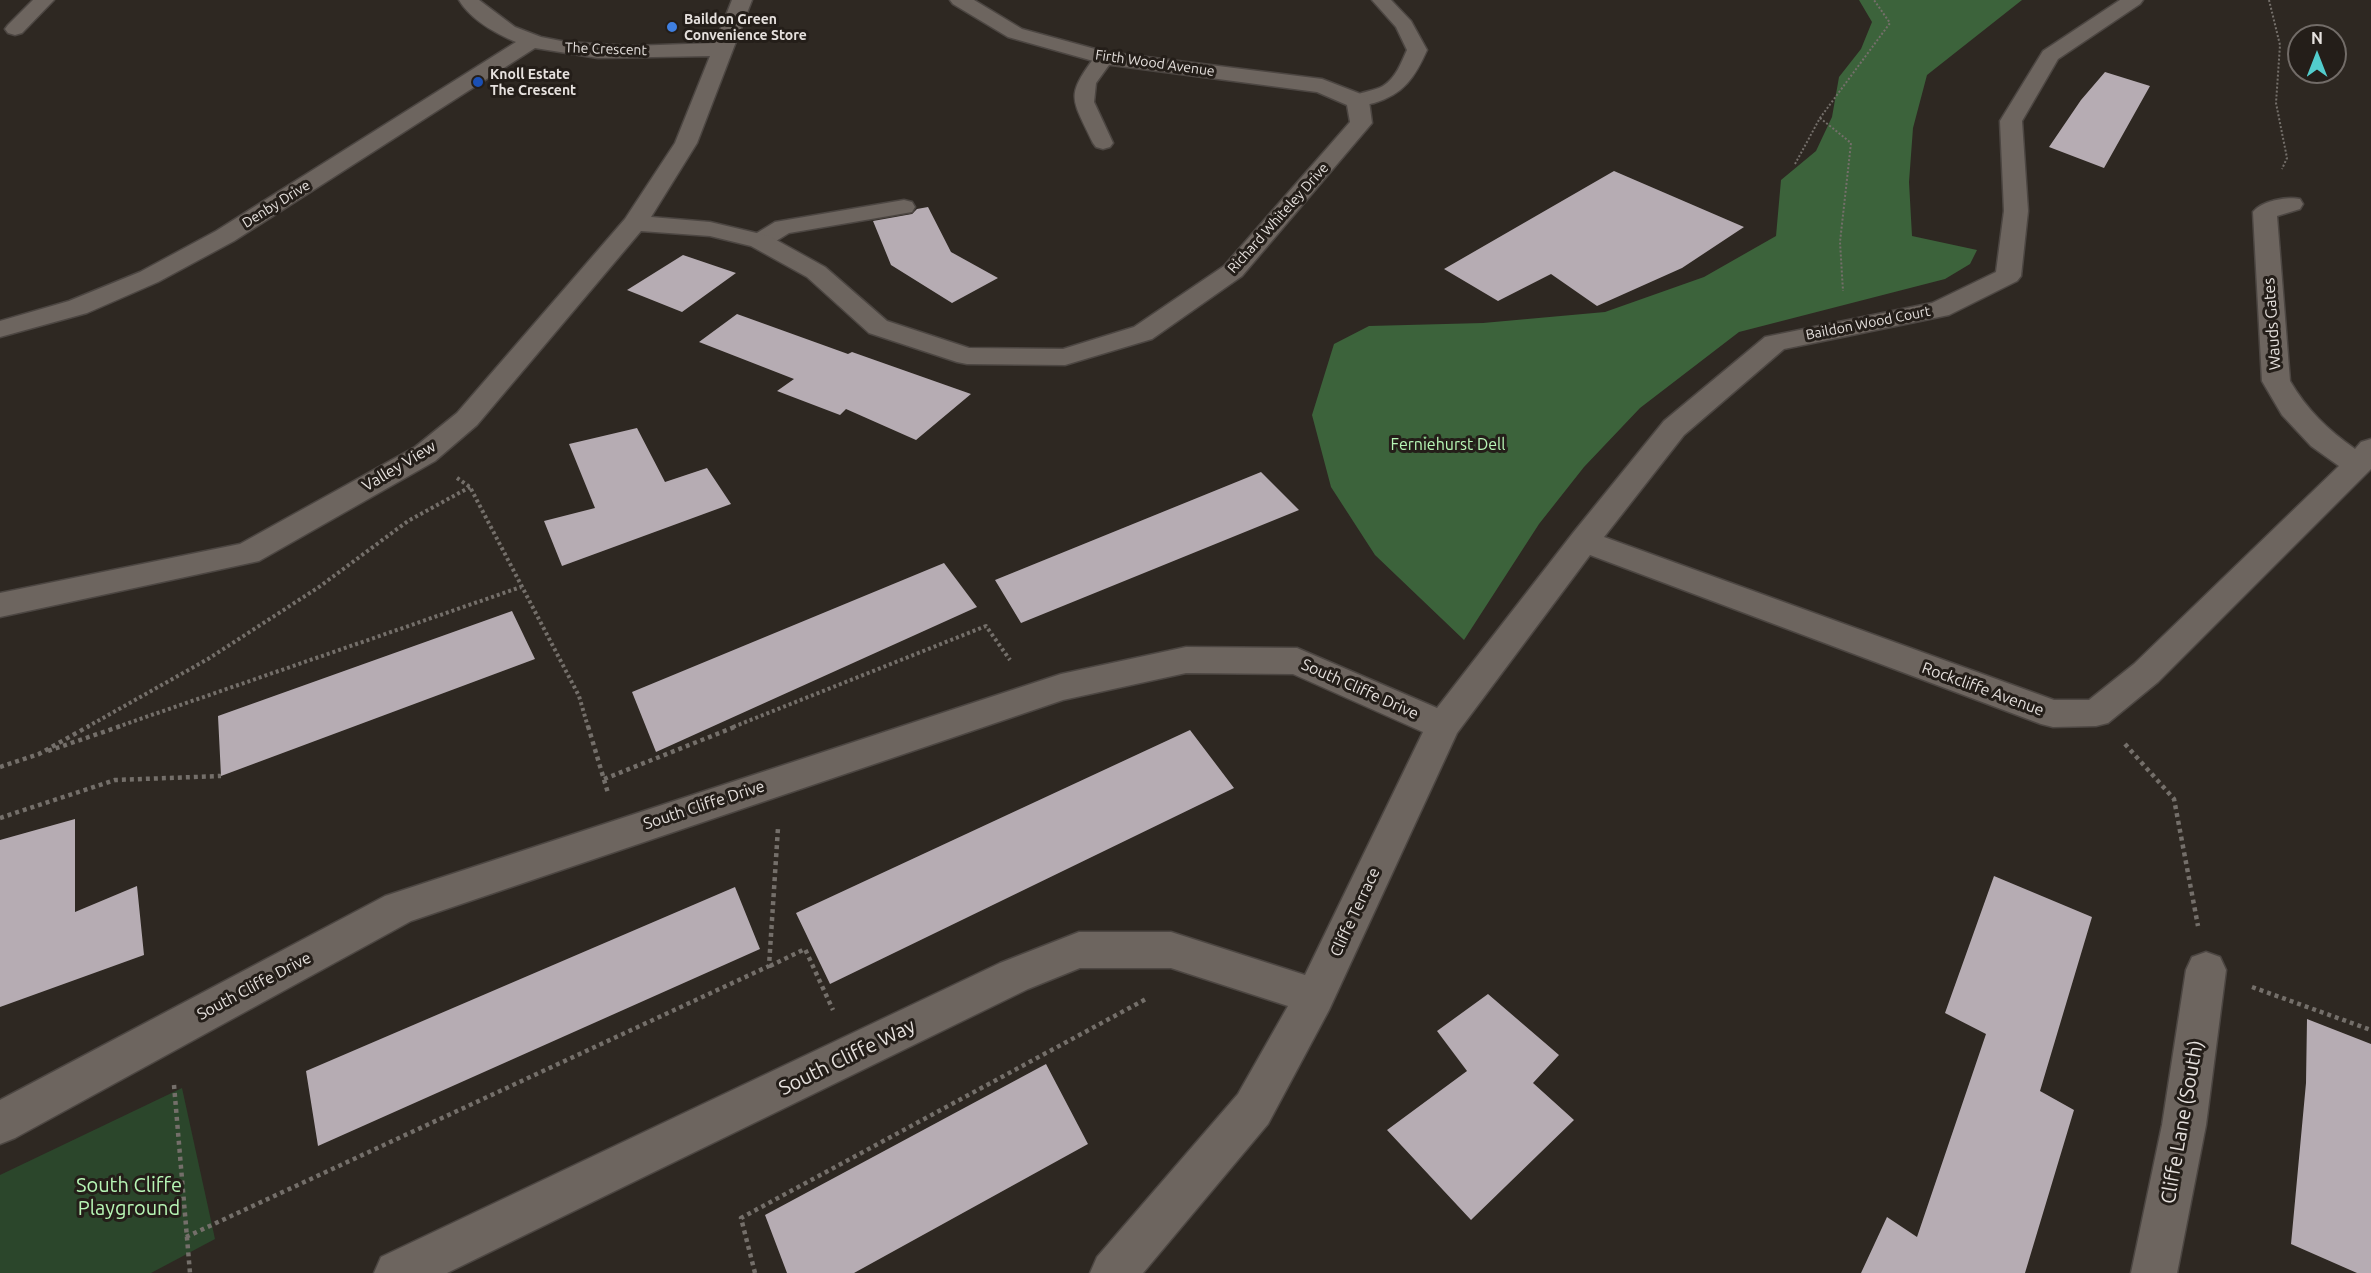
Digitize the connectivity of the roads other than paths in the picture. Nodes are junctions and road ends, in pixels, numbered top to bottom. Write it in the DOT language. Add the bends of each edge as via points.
graph roads {
  1 [pos="44,0"];
  2 [pos="469,0"];
  3 [pos="742,0"];
  4 [pos="960,0"];
  5 [pos="1381,0"];
  6 [pos="2133,0"];
  7 [pos="15,29"];
  8 [pos="533,40"];
  9 [pos="722,49"];
  10 [pos="1104,58"];
  11 [pos="1358,101"];
  12 [pos="1102,143"];
  13 [pos="2291,204"];
  14 [pos="904,207"];
  15 [pos="635,223"];
  16 [pos="760,241"];
  17 [pos="0,329"];
  18 [pos="2364,457"];
  19 [pos="1584,541"];
  20 [pos="0,605"];
  21 [pos="1443,726"];
  22 [pos="2206,970"];
  23 [pos="1315,997"];
  24 [pos="0,1123"];
  25 [pos="397,1273"];
  26 [pos="1113,1273"];
  27 [pos="2154,1273"];
  1 -- 7 [label="street"];
  2 -- 8 [label="street, The Crescent" via="492,22"];
  3 -- 9 [label="street, Valley View"];
  4 -- 10 [label="street, Firth Wood Avenue" via="1014,33"];
  5 -- 11 [label="lane" via="1404,25 1417,50 1405,78 1386,94"];
  6 -- 19 [label="street, Baildon Wood Court" via="2050,55 2011,121 2016,211 2008,276 1940,309 1775,343 1674,428"];
  8 -- 9 [label="street, The Crescent" via="562,48 608,52"];
  8 -- 17 [label="street, Denby Drive" via="225,236 149,277 78,307"];
  9 -- 15 [label="street, Valley View" via="686,142"];
  10 -- 11 [label="street, Firth Wood Avenue" via="1322,86"];
  10 -- 12 [label="lane" via="1086,83 1084,102"];
  11 -- 16 [label="street, Richard Whiteley Drive" via="1361,123 1233,271 1143,333 1065,357 967,356 878,327 816,272"];
  13 -- 18 [label="street, Wauds Gates" via="2265,212 2276,381 2292,410 2321,439"];
  14 -- 16 [label="lane" via="783,227"];
  15 -- 16 [label="street, Richard Whiteley Drive" via="710,229"];
  15 -- 20 [label="street, Valley View" via="467,419 425,454 248,553"];
  18 -- 19 [label="street, Rockcliffe Avenue" via="2146,673 2096,713 2053,714"];
  19 -- 21 [label="street, Cliffe Terrace"];
  21 -- 23 [label="street, Cliffe Terrace"];
  21 -- 24 [label="street, South Cliffe Drive" via="1297,661 1186,660 1061,687 399,908"];
  22 -- 27 [label="street, Cliffe Lane (South)" via="2184,1125"];
  23 -- 25 [label="street, South Cliffe Way" via="1171,950 1079,950 1014,976"];
  23 -- 26 [label="street, Cliffe Terrace" via="1253,1108"];
}
